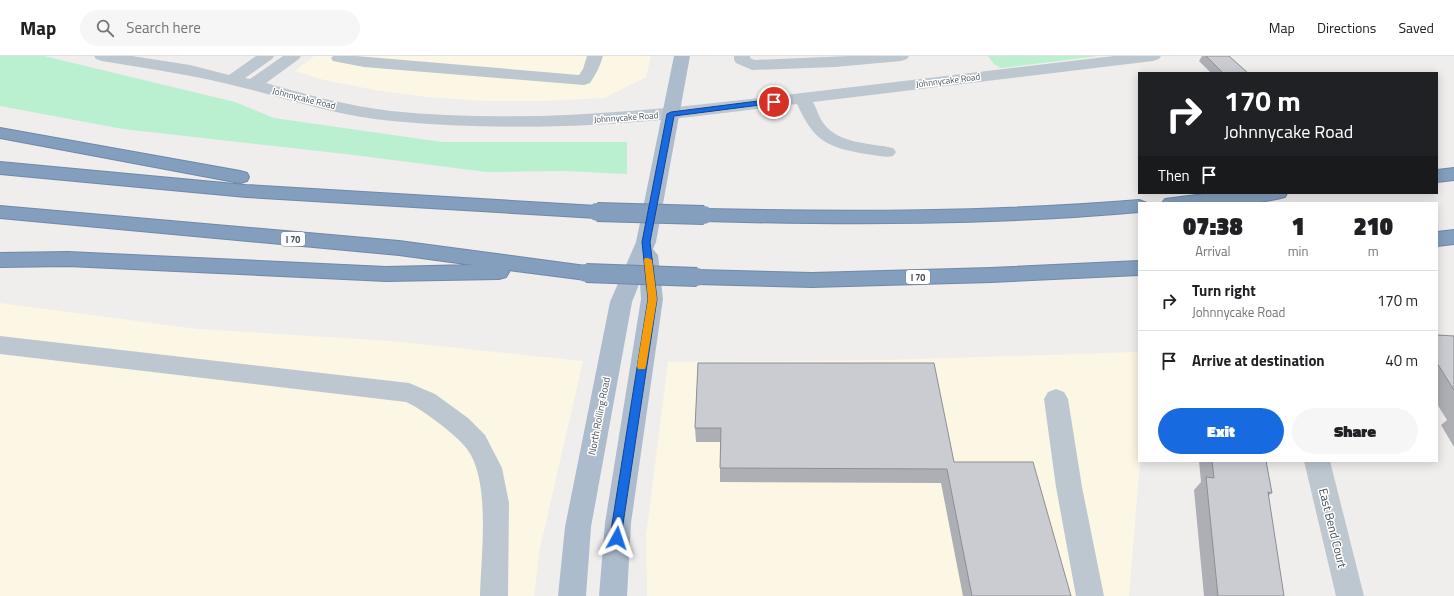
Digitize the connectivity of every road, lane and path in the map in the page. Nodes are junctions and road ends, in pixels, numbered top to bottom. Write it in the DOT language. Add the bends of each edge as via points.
graph roads {
  1 [pos="102,56"];
  2 [pos="266,56"];
  3 [pos="293,56"];
  4 [pos="341,56"];
  5 [pos="595,56"];
  6 [pos="682,56"];
  7 [pos="742,56"];
  8 [pos="901,56"];
  9 [pos="1153,56"];
  10 [pos="881,74"];
  11 [pos="232,80"];
  12 [pos="253,85"];
  13 [pos="803,98"];
  14 [pos="671,114"];
  15 [pos="0,133"];
  16 [pos="887,152"];
  17 [pos="0,168"];
  18 [pos="1454,174"];
  19 [pos="1438,176"];
  20 [pos="1267,194"];
  21 [pos="367,199"];
  22 [pos="1183,202"];
  23 [pos="1138,206"];
  24 [pos="0,212"];
  25 [pos="1454,237"];
  26 [pos="1438,239"];
  27 [pos="646,242"];
  28 [pos="0,260"];
  29 [pos="1138,268"];
  30 [pos="586,273"];
  31 [pos="0,345"];
  32 [pos="1056,399"];
  33 [pos="1317,462"];
  34 [pos="494,596"];
  35 [pos="572,596"];
  36 [pos="613,596"];
  37 [pos="1090,596"];
  38 [pos="1350,596"];
  1 -- 11 [label="street, Johnnycake Road" via="190,70"];
  2 -- 11 [label="street"];
  3 -- 12 [label="street"];
  4 -- 5 [label="street" via="339,58 364,62 584,80"];
  6 -- 14 [label="main road, North Rolling Road"];
  7 -- 10 [label="street" via="742,60 752,65 835,62"];
  8 -- 10 [label="street"];
  9 -- 10 [label="street, Johnnycake Road"];
  10 -- 13 [label="street, Johnnycake Road"];
  11 -- 12 [label="street, Johnnycake Road"];
  12 -- 14 [label="street, Johnnycake Road" via="305,100 391,116 564,121"];
  13 -- 14 [label="street, Johnnycake Road"];
  13 -- 16 [label="street" via="819,128 828,137 843,143"];
  14 -- 27 [label="main road, North Rolling Road"];
  15 -- 21 [label="highway"];
  17 -- 21 [label="highway" via="246,191"];
  18 -- 19 [label="highway"];
  20 -- 22 [label="highway"];
  21 -- 23 [label="highway, bridge" via="597,212 819,218 977,215"];
  24 -- 30 [label="highway, I 70" via="399,248"];
  25 -- 26 [label="highway"];
  27 -- 35 [label="main road, North Rolling Road" via="621,302 578,527"];
  27 -- 36 [label="main road, North Rolling Road" via="652,299 618,524"];
  28 -- 30 [label="highway" via="68,259 386,274"];
  29 -- 30 [label="highway, I 70, bridge" via="812,280"];
  31 -- 34 [label="street" via="388,390 427,401 459,425 476,442 489,468 496,503"];
  32 -- 37 [label="street" via="1069,487"];
  33 -- 38 [label="street, East Bend Court"];
}
